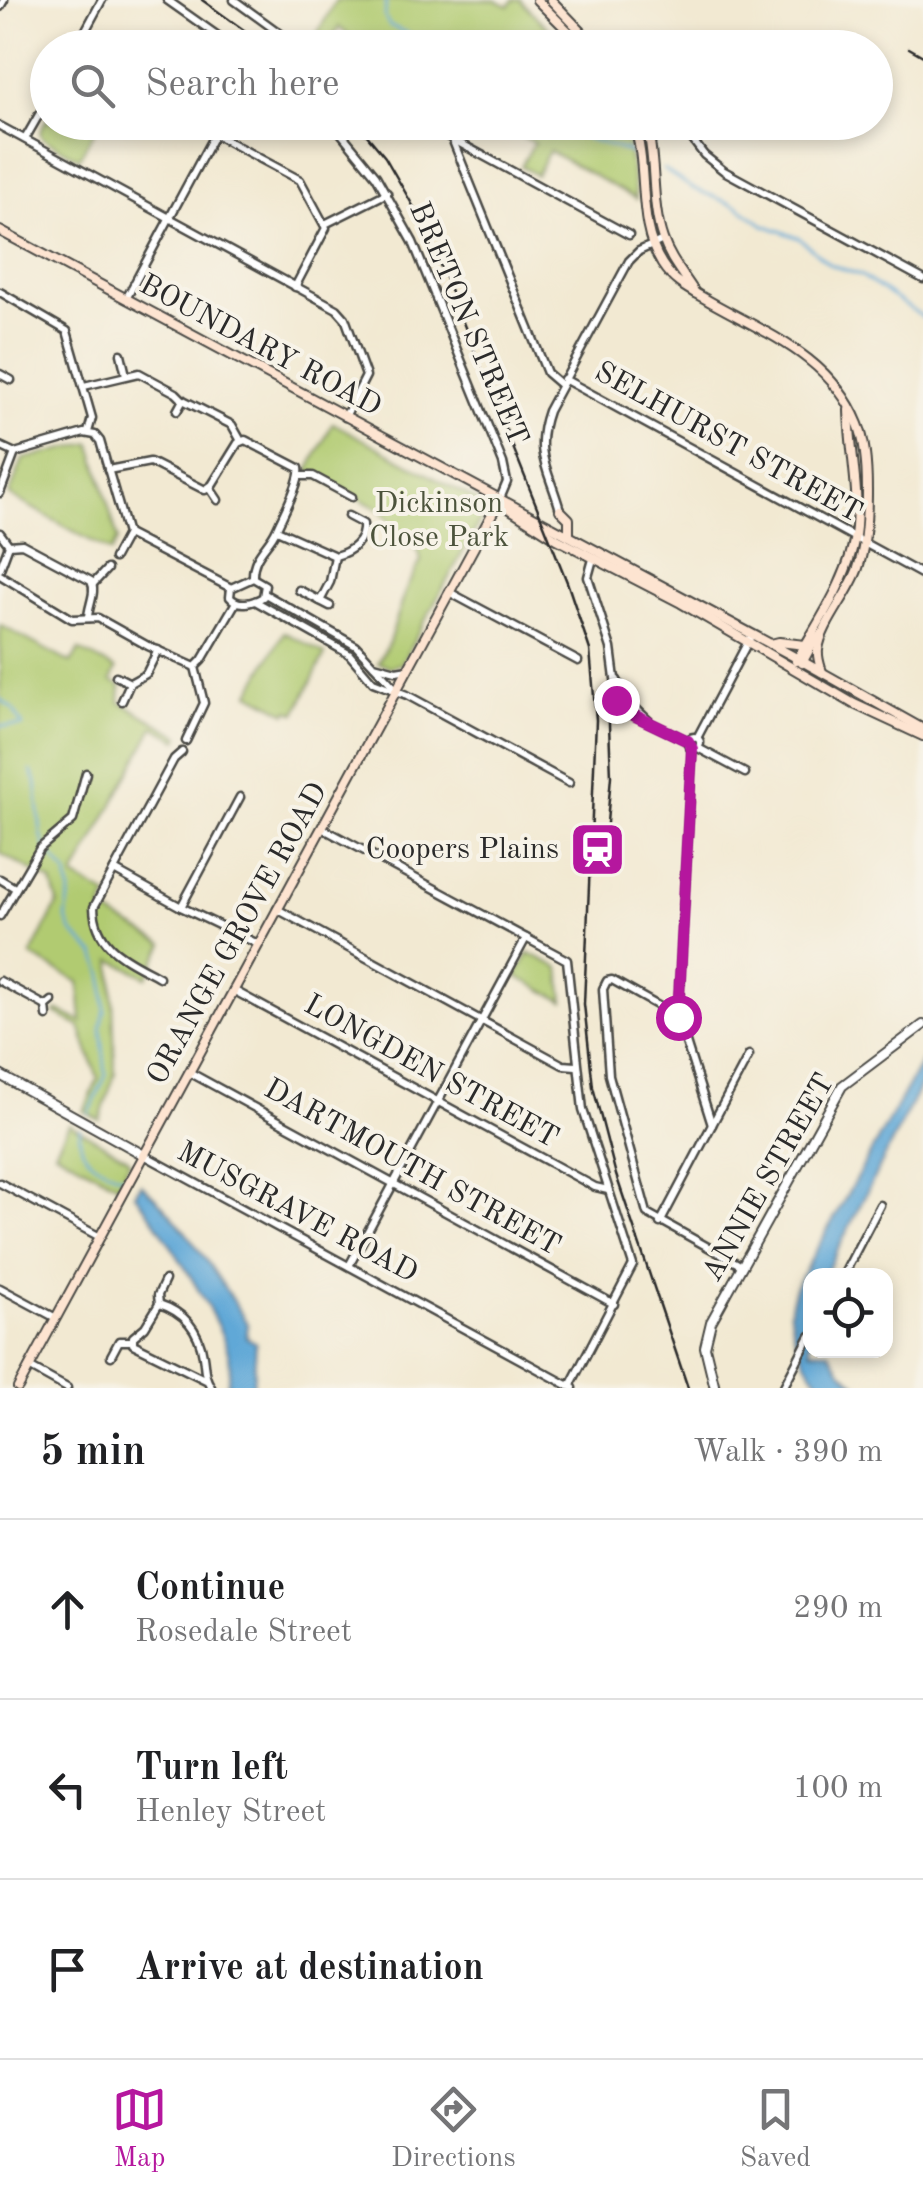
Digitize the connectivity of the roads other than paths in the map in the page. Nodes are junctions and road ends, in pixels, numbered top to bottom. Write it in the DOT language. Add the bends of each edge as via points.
graph roads {
  1 [pos="4,0"];
  2 [pos="102,0"];
  3 [pos="166,0"];
  4 [pos="234,0"];
  5 [pos="537,0"];
  6 [pos="551,0"];
  7 [pos="0,7"];
  8 [pos="86,30"];
  9 [pos="209,30"];
  10 [pos="275,30"];
  11 [pos="567,30"];
  12 [pos="580,30"];
  13 [pos="0,126"];
  14 [pos="30,131"];
  15 [pos="25,140"];
  16 [pos="211,140"];
  17 [pos="225,140"];
  18 [pos="346,140"];
  19 [pos="642,140"];
  20 [pos="648,140"];
  21 [pos="692,140"];
  22 [pos="453,141"];
  23 [pos="387,193"];
  24 [pos="169,218"];
  25 [pos="325,224"];
  26 [pos="0,232"];
  27 [pos="629,235"];
  28 [pos="664,240"];
  29 [pos="652,244"];
  30 [pos="923,279"];
  31 [pos="296,287"];
  32 [pos="0,292"];
  33 [pos="696,293"];
  34 [pos="126,299"];
  35 [pos="121,354"];
  36 [pos="0,374"];
  37 [pos="126,375"];
  38 [pos="11,380"];
  39 [pos="562,382"];
  40 [pos="84,386"];
  41 [pos="182,400"];
  42 [pos="849,410"];
  43 [pos="177,411"];
  44 [pos="345,418"];
  45 [pos="88,432"];
  46 [pos="241,441"];
  47 [pos="0,446"];
  48 [pos="15,453"];
  49 [pos="108,470"];
  50 [pos="302,476"];
  51 [pos="210,488"];
  52 [pos="0,493"];
  53 [pos="352,497"];
  54 [pos="218,500"];
  55 [pos="498,501"];
  56 [pos="560,510"];
  57 [pos="348,516"];
  58 [pos="277,530"];
  59 [pos="0,533"];
  60 [pos="127,534"];
  61 [pos="568,535"];
  62 [pos="854,537"];
  63 [pos="864,543"];
  64 [pos="9,545"];
  65 [pos="335,556"];
  66 [pos="114,558"];
  67 [pos="593,559"];
  68 [pos="106,569"];
  69 [pos="0,572"];
  70 [pos="923,574"];
  71 [pos="253,578"];
  72 [pos="93,584"];
  73 [pos="231,588"];
  74 [pos="299,590"];
  75 [pos="449,592"];
  76 [pos="265,594"];
  77 [pos="320,600"];
  78 [pos="254,601"];
  79 [pos="236,602"];
  80 [pos="330,606"];
  81 [pos="88,618"];
  82 [pos="826,632"];
  83 [pos="752,634"];
  84 [pos="747,644"];
  85 [pos="771,644"];
  86 [pos="805,644"];
  87 [pos="158,650"];
  88 [pos="800,660"];
  89 [pos="578,661"];
  90 [pos="373,664"];
  91 [pos="194,667"];
  92 [pos="408,668"];
  93 [pos="795,670"];
  94 [pos="822,672"];
  95 [pos="116,676"];
  96 [pos="130,684"];
  97 [pos="211,686"];
  98 [pos="201,687"];
  99 [pos="396,689"];
  100 [pos="122,702"];
  101 [pos="923,732"];
  102 [pos="186,742"];
  103 [pos="694,744"];
  104 [pos="182,752"];
  105 [pos="86,773"];
  106 [pos="745,773"];
  107 [pos="568,783"];
  108 [pos="240,796"];
  109 [pos="322,828"];
  110 [pos="114,870"];
  111 [pos="0,880"];
  112 [pos="15,888"];
  113 [pos="181,907"];
  114 [pos="277,909"];
  115 [pos="0,916"];
  116 [pos="526,938"];
  117 [pos="258,944"];
  118 [pos="159,978"];
  119 [pos="0,981"];
  120 [pos="233,990"];
  121 [pos="47,1016"];
  122 [pos="678,1017"];
  123 [pos="481,1020"];
  124 [pos="923,1025"];
  125 [pos="749,1055"];
  126 [pos="576,1066"];
  127 [pos="188,1072"];
  128 [pos="0,1075"];
  129 [pos="437,1102"];
  130 [pos="712,1125"];
  131 [pos="144,1155"];
  132 [pos="0,1183"];
  133 [pos="393,1184"];
  134 [pos="609,1190"];
  135 [pos="880,1206"];
  136 [pos="660,1223"];
  137 [pos="100,1237"];
  138 [pos="349,1266"];
  139 [pos="744,1266"];
  140 [pos="846,1268"];
  141 [pos="165,1280"];
  142 [pos="0,1288"];
  143 [pos="159,1304"];
  144 [pos="614,1304"];
  145 [pos="56,1318"];
  146 [pos="132,1341"];
  147 [pos="803,1350"];
  148 [pos="111,1356"];
  149 [pos="29,1368"];
  150 [pos="209,1383"];
  151 [pos="714,1386"];
  152 [pos="572,1387"];
  153 [pos="18,1388"];
  154 [pos="67,1388"];
  155 [pos="784,1388"];
  1 -- 7 [label="street"];
  2 -- 8 [label="street"];
  3 -- 9 [label="street"];
  4 -- 10 [label="street"];
  5 -- 11 [label="main road"];
  6 -- 12 [label="main road"];
  13 -- 15 [label="street"];
  14 -- 15 [label="street"];
  15 -- 24 [label="street"];
  16 -- 24 [label="street"];
  17 -- 25 [label="street" via="300,180"];
  18 -- 23 [label="street, BRETON STREET"];
  19 -- 29 [label="main road"];
  20 -- 28 [label="main road"];
  21 -- 30 [label="street" via="731,175"];
  22 -- 27 [label="street"];
  22 -- 39 [label="street" via="545,369"];
  23 -- 25 [label="street"];
  23 -- 55 [label="street, BRETON STREET" via="414,242 503,463 506,482"];
  24 -- 31 [label="street"];
  24 -- 34 [label="street"];
  25 -- 31 [label="street"];
  26 -- 34 [label="main road, BOUNDARY ROAD"];
  28 -- 29 [label="street"];
  28 -- 33 [label="main road"];
  29 -- 33 [label="main road" via="670,276"];
  29 -- 39 [label="street" via="629,261"];
  31 -- 44 [label="street" via="341,313 365,371"];
  32 -- 40 [label="street" via="67,331"];
  33 -- 42 [label="main road" via="806,356 830,378"];
  34 -- 44 [label="main road, BOUNDARY ROAD"];
  35 -- 37 [label="street"];
  36 -- 38 [label="street"];
  37 -- 40 [label="street"];
  37 -- 41 [label="street" via="143,374"];
  39 -- 56 [label="street" via="540,440"];
  39 -- 62 [label="street, SELHURST STREET"];
  40 -- 45 [label="street"];
  41 -- 43 [label="street"];
  41 -- 46 [label="street" via="232,425"];
  42 -- 62 [label="main road"];
  42 -- 63 [label="main road" via="864,452"];
  44 -- 55 [label="main road, BOUNDARY ROAD"];
  45 -- 48 [label="street"];
  45 -- 49 [label="street" via="100,441"];
  46 -- 50 [label="street" via="300,468"];
  46 -- 51 [label="street"];
  47 -- 48 [label="street"];
  48 -- 52 [label="street"];
  49 -- 51 [label="street" via="150,462"];
  49 -- 60 [label="street"];
  50 -- 53 [label="street"];
  50 -- 58 [label="street"];
  51 -- 54 [label="street"];
  55 -- 61 [label="main road, BOUNDARY ROAD"];
  55 -- 67 [label="main road, BOUNDARY ROAD"];
  55 -- 75 [label="main road, ORANGE GROVE ROAD"];
  56 -- 61 [label="main road" via="569,519"];
  57 -- 65 [label="street" via="363,532 355,547"];
  58 -- 65 [label="street"];
  58 -- 71 [label="street" via="255,559"];
  59 -- 64 [label="street"];
  60 -- 66 [label="street"];
  60 -- 73 [label="street"];
  61 -- 83 [label="main road, BOUNDARY ROAD"];
  62 -- 63 [label="street, SELHURST STREET"];
  62 -- 86 [label="main road" via="846,568"];
  63 -- 70 [label="street, SELHURST STREET"];
  63 -- 82 [label="main road"];
  64 -- 69 [label="street"];
  64 -- 72 [label="street" via="22,544"];
  65 -- 77 [label="street"];
  67 -- 84 [label="main road, BOUNDARY ROAD"];
  67 -- 103 [label="street" via="588,575 611,648 616,700"];
  68 -- 72 [label="street"];
  69 -- 81 [label="street" via="72,618"];
  71 -- 73 [label="street"];
  71 -- 76 [label="street" via="264,583"];
  72 -- 81 [label="street"];
  73 -- 79 [label="street"];
  74 -- 77 [label="street"];
  75 -- 89 [label="street"];
  75 -- 92 [label="main road, ORANGE GROVE ROAD"];
  76 -- 78 [label="street"];
  76 -- 90 [label="street" via="356,646"];
  77 -- 80 [label="street"];
  78 -- 79 [label="street"];
  78 -- 99 [label="street" via="350,654 373,682"];
  79 -- 91 [label="street"];
  81 -- 87 [label="street"];
  82 -- 88 [label="main road"];
  82 -- 94 [label="main road" via="818,651"];
  83 -- 84 [label="street"];
  83 -- 85 [label="main road, BOUNDARY ROAD"];
  84 -- 93 [label="main road, BOUNDARY ROAD"];
  84 -- 103 [label="street"];
  85 -- 86 [label="main road"];
  85 -- 88 [label="main road, BOUNDARY ROAD"];
  86 -- 88 [label="main road"];
  87 -- 91 [label="street"];
  87 -- 96 [label="street" via="146,674"];
  88 -- 93 [label="main road"];
  88 -- 94 [label="main road, BOUNDARY ROAD"];
  90 -- 92 [label="street"];
  90 -- 99 [label="street"];
  91 -- 98 [label="street"];
  92 -- 99 [label="main road, ORANGE GROVE ROAD"];
  93 -- 101 [label="main road, BOUNDARY ROAD" via="874,714"];
  94 -- 101 [label="main road, BOUNDARY ROAD"];
  95 -- 96 [label="street"];
  96 -- 100 [label="street"];
  97 -- 98 [label="street"];
  98 -- 102 [label="street" via="202,711"];
  99 -- 107 [label="street"];
  99 -- 109 [label="main road, ORANGE GROVE ROAD"];
  103 -- 106 [label="street"];
  103 -- 122 [label="street"];
  104 -- 110 [label="street"];
  105 -- 112 [label="street" via="72,820 40,848"];
  108 -- 113 [label="street"];
  109 -- 114 [label="main road, ORANGE GROVE ROAD"];
  109 -- 116 [label="street"];
  110 -- 113 [label="street"];
  110 -- 118 [label="street" via="94,912 103,941"];
  111 -- 112 [label="street"];
  112 -- 115 [label="street"];
  113 -- 117 [label="street"];
  114 -- 117 [label="main road, ORANGE GROVE ROAD"];
  114 -- 123 [label="street"];
  116 -- 123 [label="street"];
  116 -- 126 [label="street" via="567,960"];
  117 -- 120 [label="main road, ORANGE GROVE ROAD"];
  119 -- 121 [label="street" via="49,1004"];
  120 -- 127 [label="main road, ORANGE GROVE ROAD"];
  120 -- 129 [label="street, LONGDEN STREET"];
  122 -- 130 [label="street"];
  122 -- 136 [label="street" via="612,980 603,989 608,1075 647,1214"];
  123 -- 126 [label="street"];
  123 -- 129 [label="street"];
  124 -- 139 [label="street, ANNIE STREET" via="842,1086"];
  125 -- 130 [label="street"];
  126 -- 134 [label="street"];
  127 -- 131 [label="main road, ORANGE GROVE ROAD"];
  127 -- 133 [label="street, DARTMOUTH STREET"];
  128 -- 131 [label="street, MUSGRAVE ROAD"];
  129 -- 133 [label="street"];
  129 -- 134 [label="street, LONGDEN STREET"];
  130 -- 136 [label="street"];
  131 -- 137 [label="main road, ORANGE GROVE ROAD"];
  131 -- 138 [label="street, MUSGRAVE ROAD"];
  132 -- 137 [label="street"];
  133 -- 138 [label="street"];
  133 -- 144 [label="street, DARTMOUTH STREET"];
  134 -- 144 [label="street" via="632,1257"];
  135 -- 140 [label="street"];
  136 -- 139 [label="street"];
  137 -- 145 [label="main road, ORANGE GROVE ROAD"];
  138 -- 152 [label="street, MUSGRAVE ROAD"];
  139 -- 151 [label="street, ANNIE STREET" via="706,1335"];
  141 -- 143 [label="street"];
  142 -- 145 [label="street"];
  143 -- 146 [label="street"];
  143 -- 150 [label="street" via="190,1324"];
  144 -- 152 [label="street"];
  145 -- 149 [label="main road, ORANGE GROVE ROAD"];
  146 -- 148 [label="street" via="120,1341"];
  146 -- 150 [label="street"];
  147 -- 155 [label="street"];
  149 -- 153 [label="main road, ORANGE GROVE ROAD"];
  149 -- 154 [label="street"];
}
